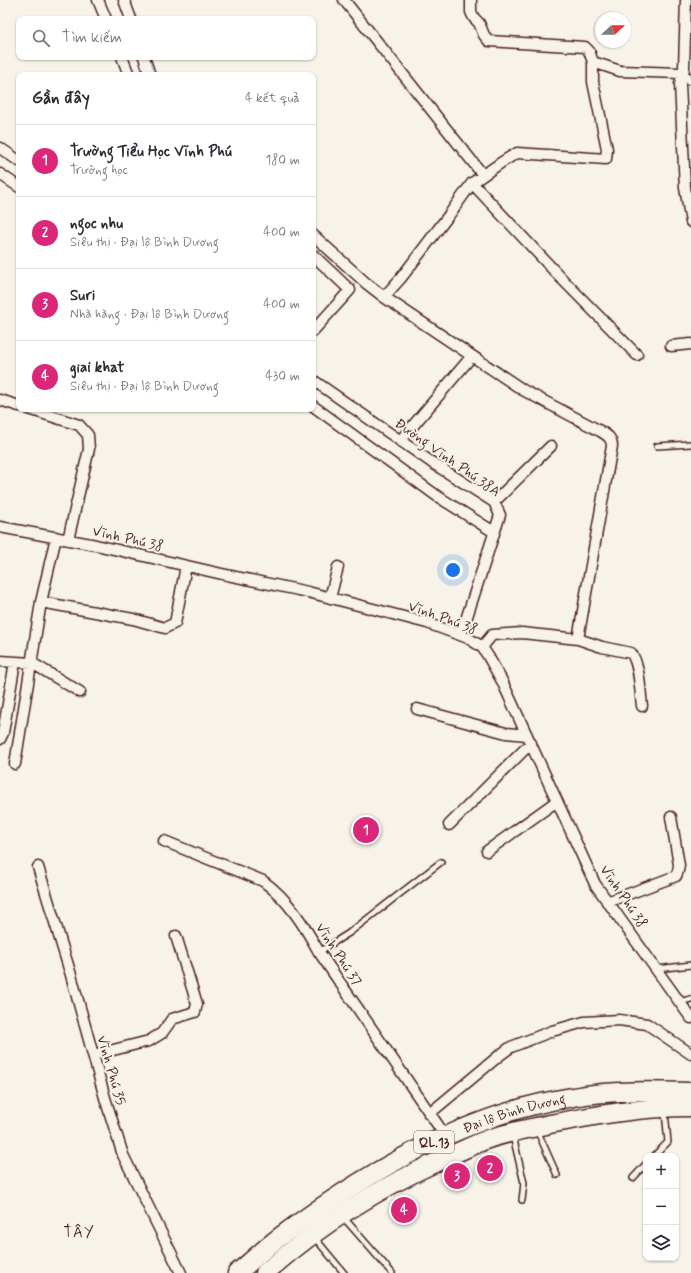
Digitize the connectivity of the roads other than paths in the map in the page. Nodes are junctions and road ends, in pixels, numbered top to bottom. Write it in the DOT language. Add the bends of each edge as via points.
graph roads {
  1 [pos="98,0"];
  2 [pos="124,0"];
  3 [pos="344,0"];
  4 [pos="471,0"];
  5 [pos="686,0"];
  6 [pos="105,16"];
  7 [pos="130,16"];
  8 [pos="123,60"];
  9 [pos="145,60"];
  10 [pos="593,62"];
  11 [pos="128,72"];
  12 [pos="149,72"];
  13 [pos="687,77"];
  14 [pos="0,148"];
  15 [pos="16,160"];
  16 [pos="0,174"];
  17 [pos="484,175"];
  18 [pos="472,183"];
  19 [pos="16,185"];
  20 [pos="691,222"];
  21 [pos="316,238"];
  22 [pos="316,257"];
  23 [pos="384,297"];
  24 [pos="316,328"];
  25 [pos="691,344"];
  26 [pos="671,346"];
  27 [pos="637,355"];
  28 [pos="472,356"];
  29 [pos="316,382"];
  30 [pos="0,400"];
  31 [pos="16,405"];
  32 [pos="316,408"];
  33 [pos="38,412"];
  34 [pos="400,441"];
  35 [pos="691,444"];
  36 [pos="551,446"];
  37 [pos="657,446"];
  38 [pos="494,502"];
  39 [pos="0,527"];
  40 [pos="494,532"];
  41 [pos="56,537"];
  42 [pos="68,540"];
  43 [pos="186,566"];
  44 [pos="338,567"];
  45 [pos="330,598"];
  46 [pos="41,602"];
  47 [pos="461,635"];
  48 [pos="578,640"];
  49 [pos="482,647"];
  50 [pos="0,661"];
  51 [pos="15,662"];
  52 [pos="32,663"];
  53 [pos="80,692"];
  54 [pos="642,706"];
  55 [pos="417,709"];
  56 [pos="0,739"];
  57 [pos="529,739"];
  58 [pos="16,764"];
  59 [pos="557,801"];
  60 [pos="671,817"];
  61 [pos="449,825"];
  62 [pos="164,841"];
  63 [pos="487,851"];
  64 [pos="442,862"];
  65 [pos="38,867"];
  66 [pos="607,902"];
  67 [pos="176,936"];
  68 [pos="319,952"];
  69 [pos="691,965"];
  70 [pos="657,969"];
  71 [pos="691,999"];
  72 [pos="679,1002"];
  73 [pos="691,1018"];
  74 [pos="691,1054"];
  75 [pos="93,1055"];
  76 [pos="691,1092"];
  77 [pos="691,1106"];
  78 [pos="664,1107"];
  79 [pos="429,1114"];
  80 [pos="491,1118"];
  81 [pos="536,1127"];
  82 [pos="506,1134"];
  83 [pos="446,1137"];
  84 [pos="457,1152"];
  85 [pos="657,1153"];
  86 [pos="643,1167"];
  87 [pos="557,1175"];
  88 [pos="633,1178"];
  89 [pos="522,1200"];
  90 [pos="342,1215"];
  91 [pos="313,1235"];
  92 [pos="268,1272"];
  93 [pos="181,1273"];
  94 [pos="237,1273"];
  95 [pos="344,1273"];
  96 [pos="392,1273"];
  1 -- 6 [label="street"];
  2 -- 7 [label="street"];
  3 -- 17 [label="street"];
  4 -- 10 [label="street" via="471,12 489,41 585,48"];
  5 -- 13 [label="street" via="684,69"];
  8 -- 11 [label="street"];
  9 -- 12 [label="street"];
  10 -- 13 [label="street" via="620,71 680,73"];
  10 -- 17 [label="street" via="593,82 607,149 606,159 517,153"];
  13 -- 20 [label="street" via="680,84 685,188"];
  14 -- 15 [label="street"];
  16 -- 19 [label="street"];
  17 -- 18 [label="street"];
  18 -- 23 [label="street"];
  18 -- 27 [label="street"];
  21 -- 23 [label="street"];
  22 -- 24 [label="street" via="350,290"];
  23 -- 28 [label="street"];
  25 -- 26 [label="street"];
  28 -- 34 [label="street"];
  28 -- 48 [label="street" via="523,390 600,431 612,441"];
  29 -- 34 [label="street, Đường Vĩnh Phú 38A"];
  30 -- 31 [label="street"];
  32 -- 40 [label="street" via="437,496"];
  33 -- 42 [label="street" via="79,425 88,435 89,449"];
  34 -- 38 [label="street, Đường Vĩnh Phú 38A"];
  35 -- 37 [label="lane"];
  36 -- 38 [label="street"];
  38 -- 40 [label="street, Đường Vĩnh Phú 38A" via="500,515"];
  39 -- 41 [label="street, Vĩnh Phú 38"];
  40 -- 47 [label="street, Đường Vĩnh Phú 38A"];
  41 -- 42 [label="street, Vĩnh Phú 38"];
  41 -- 46 [label="street"];
  42 -- 43 [label="street, Vĩnh Phú 38"];
  43 -- 45 [label="street, Vĩnh Phú 38"];
  43 -- 46 [label="street" via="175,623 165,628 133,619"];
  44 -- 45 [label="street"];
  45 -- 47 [label="street, Vĩnh Phú 38" via="427,623"];
  46 -- 52 [label="street"];
  47 -- 49 [label="street, Vĩnh Phú 38"];
  48 -- 49 [label="street" via="522,633 492,635"];
  48 -- 54 [label="street" via="631,653 636,665"];
  49 -- 57 [label="street, Vĩnh Phú 38" via="502,680"];
  50 -- 51 [label="street"];
  51 -- 52 [label="street"];
  51 -- 56 [label="street"];
  52 -- 53 [label="street"];
  52 -- 58 [label="street"];
  55 -- 57 [label="street"];
  57 -- 59 [label="street, Vĩnh Phú 38"];
  57 -- 61 [label="street"];
  59 -- 63 [label="street"];
  59 -- 66 [label="street, Vĩnh Phú 38" via="595,884"];
  60 -- 66 [label="street" via="679,865 676,876"];
  62 -- 68 [label="street, Vĩnh Phú 37" via="263,881 290,906"];
  64 -- 68 [label="lane" via="349,933"];
  65 -- 75 [label="street, Vĩnh Phú 35"];
  66 -- 70 [label="street, Vĩnh Phú 38"];
  67 -- 75 [label="street" via="197,1004 194,1012 172,1019 162,1033 149,1041"];
  68 -- 79 [label="street, Vĩnh Phú 37"];
  69 -- 70 [label="lane"];
  70 -- 72 [label="street, Vĩnh Phú 38"];
  71 -- 72 [label="lane"];
  72 -- 73 [label="street, Vĩnh Phú 38"];
  74 -- 79 [label="street" via="647,1024 619,1020 584,1022 511,1047"];
  75 -- 93 [label="street, Vĩnh Phú 35" via="123,1155"];
  76 -- 80 [label="highway, Đại lộ Bình Dương / QL.13" via="619,1092 585,1095"];
  77 -- 78 [label="highway, Đại lộ Bình Dương / QL.13"];
  78 -- 81 [label="highway, Đại lộ Bình Dương / QL.13" via="617,1112"];
  78 -- 85 [label="lane" via="668,1142"];
  79 -- 83 [label="street, Vĩnh Phú 37"];
  80 -- 82 [label="highway"];
  80 -- 83 [label="highway, Đại lộ Bình Dương / QL.13"];
  81 -- 82 [label="highway, Đại lộ Bình Dương / QL.13"];
  81 -- 87 [label="lane"];
  82 -- 84 [label="highway, Đại lộ Bình Dương / QL.13"];
  82 -- 89 [label="lane" via="524,1183"];
  83 -- 84 [label="highway"];
  83 -- 94 [label="highway, Đại lộ Bình Dương / QL.13" via="365,1178 338,1195 279,1237"];
  84 -- 90 [label="highway, Đại lộ Bình Dương / QL.13" via="371,1195"];
  86 -- 88 [label="lane"];
  90 -- 91 [label="highway, Đại lộ Bình Dương / QL.13"];
  90 -- 96 [label="lane"];
  91 -- 92 [label="highway, Đại lộ Bình Dương / QL.13" via="290,1251"];
  91 -- 95 [label="lane"];
}
